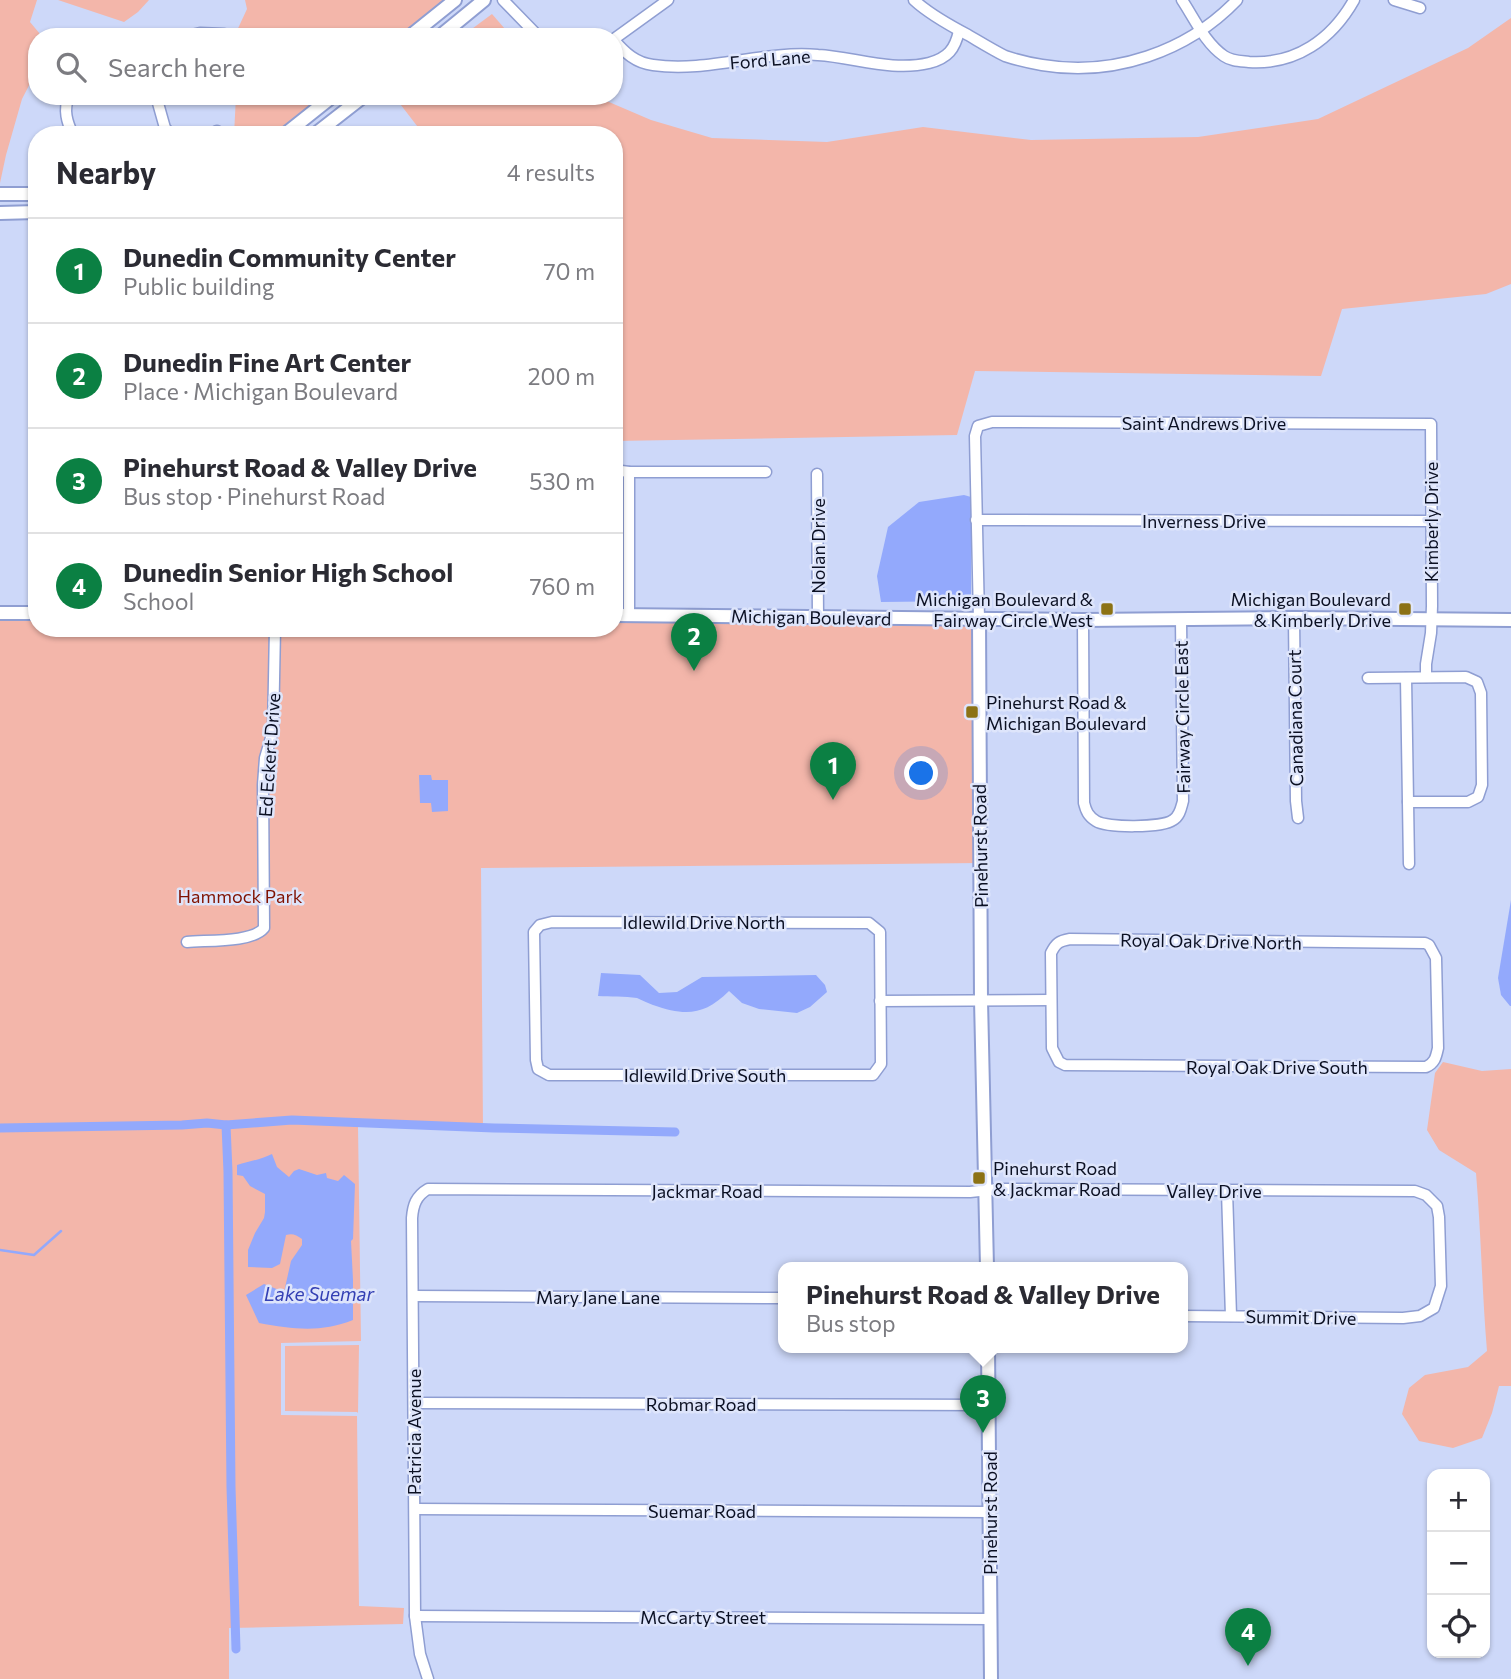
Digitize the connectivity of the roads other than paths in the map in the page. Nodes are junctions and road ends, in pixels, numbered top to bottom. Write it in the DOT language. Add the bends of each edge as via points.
graph roads {
  1 [pos="455,0"];
  2 [pos="484,0"];
  3 [pos="503,0"];
  4 [pos="668,0"];
  5 [pos="914,0"];
  6 [pos="1182,0"];
  7 [pos="1237,0"];
  8 [pos="1354,0"];
  9 [pos="1394,0"];
  10 [pos="1420,8"];
  11 [pos="420,28"];
  12 [pos="450,28"];
  13 [pos="530,28"];
  14 [pos="959,30"];
  15 [pos="1202,31"];
  16 [pos="623,33"];
  17 [pos="623,51"];
  18 [pos="67,105"];
  19 [pos="159,105"];
  20 [pos="322,105"];
  21 [pos="352,105"];
  22 [pos="69,126"];
  23 [pos="164,126"];
  24 [pos="295,126"];
  25 [pos="325,126"];
  26 [pos="0,194"];
  27 [pos="28,194"];
  28 [pos="28,212"];
  29 [pos="0,213"];
  30 [pos="1431,424"];
  31 [pos="978,425"];
  32 [pos="623,471"];
  33 [pos="629,472"];
  34 [pos="766,472"];
  35 [pos="817,474"];
  36 [pos="976,520"];
  37 [pos="1431,521"];
  38 [pos="0,613"];
  39 [pos="28,613"];
  40 [pos="623,615"];
  41 [pos="629,615"];
  42 [pos="818,617"];
  43 [pos="1294,618"];
  44 [pos="979,619"];
  45 [pos="1432,619"];
  46 [pos="1083,620"];
  47 [pos="1181,620"];
  48 [pos="1511,620"];
  49 [pos="275,637"];
  50 [pos="1426,677"];
  51 [pos="1368,678"];
  52 [pos="1406,678"];
  53 [pos="1408,802"];
  54 [pos="1298,818"];
  55 [pos="1409,864"];
  56 [pos="187,942"];
  57 [pos="1426,943"];
  58 [pos="981,1000"];
  59 [pos="1051,1000"];
  60 [pos="880,1001"];
  61 [pos="538,1069"];
  62 [pos="428,1189"];
  63 [pos="986,1191"];
  64 [pos="1227,1191"];
  65 [pos="987,1262"];
  66 [pos="413,1296"];
  67 [pos="778,1298"];
  68 [pos="1188,1316"];
  69 [pos="1231,1316"];
  70 [pos="1420,1316"];
  71 [pos="988,1353"];
  72 [pos="414,1404"];
  73 [pos="988,1405"];
  74 [pos="415,1509"];
  75 [pos="989,1512"];
  76 [pos="415,1616"];
  77 [pos="990,1619"];
  78 [pos="428,1679"];
  79 [pos="991,1679"];
  1 -- 11 [label="street"];
  2 -- 12 [label="street"];
  3 -- 13 [label="street"];
  4 -- 16 [label="street"];
  5 -- 14 [label="street"];
  6 -- 15 [label="street"];
  7 -- 15 [label="street"];
  8 -- 15 [label="street" via="1329,33 1283,60 1226,58"];
  9 -- 10 [label="street"];
  14 -- 15 [label="street" via="1006,56 1061,69 1105,67 1150,57"];
  14 -- 17 [label="street, Ford Lane" via="949,53 928,64 886,65 794,54 701,65 652,65"];
  18 -- 22 [label="street"];
  19 -- 23 [label="street"];
  20 -- 24 [label="street"];
  21 -- 25 [label="street"];
  26 -- 27 [label="street"];
  28 -- 29 [label="street"];
  30 -- 31 [label="street, Saint Andrews Drive"];
  30 -- 37 [label="street, Kimberly Drive"];
  31 -- 36 [label="street, Pinehurst Road"];
  32 -- 33 [label="street"];
  33 -- 34 [label="street"];
  33 -- 41 [label="street"];
  35 -- 42 [label="street, Nolan Drive"];
  36 -- 37 [label="street, Inverness Drive"];
  36 -- 44 [label="street, Pinehurst Road"];
  37 -- 45 [label="street, Kimberly Drive"];
  38 -- 39 [label="street"];
  40 -- 41 [label="street, Michigan Boulevard"];
  41 -- 42 [label="street, Michigan Boulevard"];
  42 -- 44 [label="street, Michigan Boulevard"];
  43 -- 45 [label="street, Michigan Boulevard"];
  43 -- 47 [label="street, Michigan Boulevard"];
  43 -- 54 [label="street, Canadiana Court"];
  44 -- 46 [label="street, Michigan Boulevard"];
  44 -- 58 [label="street, Pinehurst Road"];
  45 -- 48 [label="street, Michigan Boulevard"];
  45 -- 50 [label="street, Kimberly Drive"];
  46 -- 47 [label="street, Michigan Boulevard"];
  46 -- 47 [label="street, Fairway Circle East" via="1084,803 1095,821 1113,825 1166,824 1179,814 1183,801"];
  49 -- 56 [label="street, Ed Eckert Drive" via="273,731 263,785 264,928 246,938"];
  50 -- 52 [label="street"];
  50 -- 53 [label="street" via="1466,677 1477,682 1482,785 1478,797 1468,802"];
  51 -- 52 [label="street"];
  52 -- 53 [label="street"];
  53 -- 55 [label="street"];
  57 -- 59 [label="street, Royal Oak Drive North" via="1070,939 1060,941 1051,953"];
  57 -- 59 [label="street, Royal Oak Drive South" via="1436,958 1438,1048 1436,1059 1426,1067 1065,1065 1052,1048"];
  58 -- 59 [label="street"];
  58 -- 60 [label="street"];
  58 -- 63 [label="street, Pinehurst Road"];
  60 -- 61 [label="street, Idlewild Drive South" via="881,1064 873,1075 549,1075"];
  60 -- 61 [label="street, Idlewild Drive North" via="880,932 869,923 552,922 534,932"];
  62 -- 63 [label="street, Jackmar Road"];
  62 -- 66 [label="street, Patricia Avenue" via="413,1207"];
  63 -- 64 [label="street, Valley Drive"];
  63 -- 65 [label="street, Pinehurst Road"];
  64 -- 69 [label="street"];
  64 -- 70 [label="street, Valley Drive" via="1415,1191 1426,1195 1437,1206 1439,1217 1441,1286 1434,1308"];
  66 -- 67 [label="street, Mary Jane Lane"];
  66 -- 72 [label="street, Patricia Avenue"];
  68 -- 69 [label="street, Summit Drive"];
  69 -- 70 [label="street, Summit Drive"];
  71 -- 73 [label="street, Pinehurst Road"];
  72 -- 73 [label="street, Robmar Road"];
  72 -- 74 [label="street, Patricia Avenue"];
  73 -- 75 [label="street, Pinehurst Road"];
  74 -- 75 [label="street, Suemar Road"];
  74 -- 76 [label="street, Patricia Avenue"];
  75 -- 77 [label="street, Pinehurst Road"];
  76 -- 77 [label="street, McCarty Street"];
  76 -- 78 [label="street, Patricia Avenue"];
  77 -- 79 [label="street, Pinehurst Road"];
}
